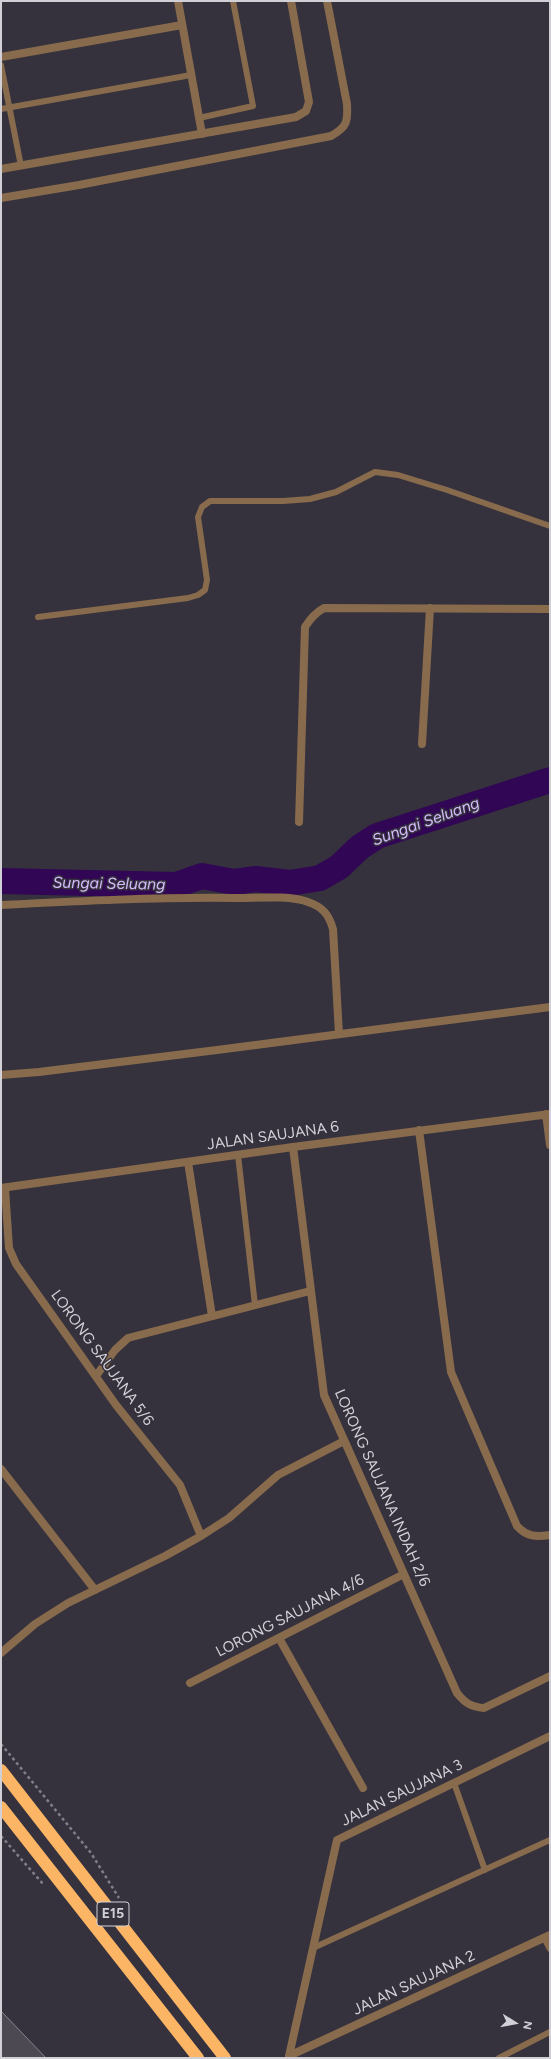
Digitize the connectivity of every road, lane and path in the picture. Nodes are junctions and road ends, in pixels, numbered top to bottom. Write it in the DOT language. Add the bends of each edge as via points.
graph roads {
  1 [pos="179,1"];
  2 [pos="233,1"];
  3 [pos="291,1"];
  4 [pos="327,1"];
  5 [pos="182,25"];
  6 [pos="1,57"];
  7 [pos="1,65"];
  8 [pos="191,75"];
  9 [pos="9,108"];
  10 [pos="1,110"];
  11 [pos="199,118"];
  12 [pos="202,134"];
  13 [pos="21,166"];
  14 [pos="1,169"];
  15 [pos="1,198"];
  16 [pos="550,526"];
  17 [pos="430,608"];
  18 [pos="550,609"];
  19 [pos="38,616"];
  20 [pos="422,744"];
  21 [pos="299,822"];
  22 [pos="1,905"];
  23 [pos="550,1007"];
  24 [pos="339,1034"];
  25 [pos="1,1075"];
  26 [pos="548,1114"];
  27 [pos="418,1130"];
  28 [pos="550,1145"];
  29 [pos="293,1147"];
  30 [pos="238,1154"];
  31 [pos="188,1162"];
  32 [pos="3,1188"];
  33 [pos="310,1291"];
  34 [pos="255,1305"];
  35 [pos="212,1316"];
  36 [pos="96,1376"];
  37 [pos="344,1441"];
  38 [pos="1,1469"];
  39 [pos="550,1535"];
  40 [pos="201,1536"];
  41 [pos="404,1574"];
  42 [pos="95,1590"];
  43 [pos="279,1638"];
  44 [pos="1,1653"];
  45 [pos="550,1676"];
  46 [pos="190,1683"];
  47 [pos="550,1736"];
  48 [pos="1,1744"];
  49 [pos="1,1770"];
  50 [pos="454,1783"];
  51 [pos="363,1788"];
  52 [pos="1,1807"];
  53 [pos="550,1840"];
  54 [pos="91,1853"];
  55 [pos="485,1870"];
  56 [pos="547,1936"];
  57 [pos="313,1948"];
  58 [pos="550,1949"];
  59 [pos="550,2032"];
  60 [pos="290,2057"];
  61 [pos="198,2058"];
  62 [pos="225,2058"];
  63 [pos="499,2058"];
  1 -- 5 [label="street"];
  2 -- 11 [label="lane" via="253,106"];
  3 -- 12 [label="street" via="309,102 306,111 296,117"];
  4 -- 15 [label="street" via="347,104 348,119 343,129 323,137"];
  5 -- 6 [label="street"];
  5 -- 8 [label="street"];
  7 -- 9 [label="lane"];
  8 -- 9 [label="lane"];
  8 -- 11 [label="street"];
  9 -- 10 [label="lane"];
  9 -- 13 [label="lane"];
  11 -- 12 [label="street"];
  12 -- 13 [label="street"];
  13 -- 14 [label="street"];
  16 -- 19 [label="lane" via="448,490 398,475 376,472 336,492 310,499 210,501 202,507 198,517 207,580 205,590 198,595"];
  17 -- 18 [label="street"];
  17 -- 20 [label="street"];
  17 -- 21 [label="street" via="324,608 310,619 305,627"];
  22 -- 24 [label="street" via="173,898 308,901 323,908 333,930"];
  23 -- 24 [label="street"];
  24 -- 25 [label="street"];
  26 -- 27 [label="street, JALAN SAUJANA 6"];
  26 -- 28 [label="street"];
  27 -- 29 [label="street, JALAN SAUJANA 6"];
  27 -- 39 [label="street" via="451,1372 517,1526 524,1533 537,1537"];
  29 -- 30 [label="street, JALAN SAUJANA 6"];
  29 -- 33 [label="street, LORONG SAUJANA INDAH 2/6"];
  30 -- 31 [label="street, JALAN SAUJANA 6"];
  30 -- 34 [label="lane"];
  31 -- 32 [label="street, JALAN SAUJANA 6"];
  31 -- 35 [label="street"];
  32 -- 36 [label="street, LORONG SAUJANA 5/6" via="9,1248 16,1264"];
  33 -- 34 [label="street"];
  33 -- 37 [label="street, LORONG SAUJANA INDAH 2/6" via="324,1395"];
  34 -- 35 [label="street"];
  35 -- 36 [label="street" via="128,1338 115,1350"];
  36 -- 40 [label="street, LORONG SAUJANA 5/6" via="180,1485"];
  37 -- 40 [label="street" via="278,1475 230,1518"];
  37 -- 41 [label="street, LORONG SAUJANA INDAH 2/6"];
  38 -- 42 [label="street"];
  40 -- 42 [label="street"];
  41 -- 43 [label="street, LORONG SAUJANA 4/6"];
  41 -- 45 [label="street, LORONG SAUJANA INDAH 2/6" via="457,1693 464,1702 473,1707 484,1708"];
  42 -- 44 [label="street" via="68,1603 35,1624"];
  43 -- 46 [label="street, LORONG SAUJANA 4/6"];
  43 -- 51 [label="street"];
  47 -- 50 [label="street, JALAN SAUJANA 3"];
  48 -- 54 [label="path"];
  49 -- 62 [label="highway, E15"];
  50 -- 55 [label="lane"];
  50 -- 57 [label="street, JALAN SAUJANA 3" via="337,1840"];
  52 -- 61 [label="highway, E15"];
  53 -- 55 [label="lane"];
  55 -- 57 [label="lane"];
  56 -- 58 [label="lane"];
  56 -- 60 [label="street, JALAN SAUJANA 2"];
  57 -- 60 [label="street, JALAN SAUJANA 3"];
  59 -- 63 [label="lane"];
}
